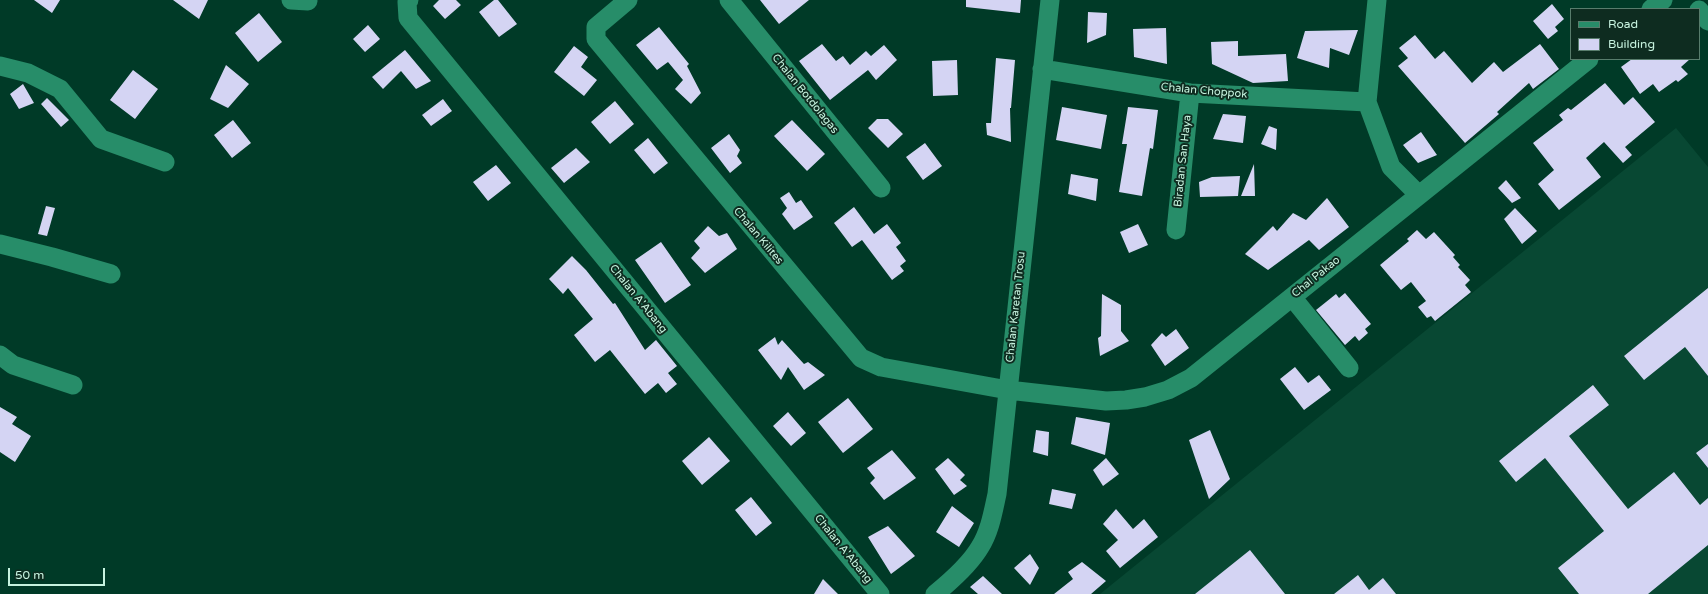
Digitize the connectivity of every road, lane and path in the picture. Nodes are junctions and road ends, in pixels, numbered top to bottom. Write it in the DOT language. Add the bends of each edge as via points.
graph roads {
  1 [pos="409,0"];
  2 [pos="628,0"];
  3 [pos="729,0"];
  4 [pos="1050,0"];
  5 [pos="1377,0"];
  6 [pos="1662,0"];
  7 [pos="1691,0"];
  8 [pos="1652,8"];
  9 [pos="1698,8"];
  10 [pos="1700,10"];
  11 [pos="1708,20"];
  12 [pos="1588,60"];
  13 [pos="0,66"];
  14 [pos="1042,69"];
  15 [pos="1190,93"];
  16 [pos="1367,102"];
  17 [pos="165,162"];
  18 [pos="882,188"];
  19 [pos="1419,195"];
  20 [pos="1176,230"];
  21 [pos="0,244"];
  22 [pos="111,274"];
  23 [pos="1292,297"];
  24 [pos="0,354"];
  25 [pos="1349,368"];
  26 [pos="72,385"];
  27 [pos="1008,390"];
  28 [pos="880,594"];
  29 [pos="935,594"];
  1 -- 28 [label="street, Chalan A'Abang" via="408,18"];
  2 -- 27 [label="street, Chalan Kilites" via="596,27 596,39 861,358 881,367"];
  3 -- 18 [label="street, Chalan Botdolagas"];
  4 -- 14 [label="street, Chalan Karetan Trosu"];
  5 -- 16 [label="street"];
  6 -- 8 [label="street"];
  7 -- 9 [label="street"];
  10 -- 11 [label="street"];
  12 -- 19 [label="street, Chal Pakao"];
  13 -- 17 [label="street" via="28,73 60,89 101,139"];
  14 -- 15 [label="street, Chalan Choppok"];
  14 -- 27 [label="street, Chalan Karetan Trosu"];
  15 -- 16 [label="street, Chalan Choppok"];
  15 -- 20 [label="street, Biradan San Haya"];
  16 -- 19 [label="street" via="1391,167"];
  19 -- 23 [label="street, Chal Pakao"];
  21 -- 22 [label="street"];
  23 -- 25 [label="street"];
  23 -- 27 [label="street, Chal Pakao" via="1191,378 1168,390 1126,400 1106,401"];
  24 -- 26 [label="street" via="13,365"];
  27 -- 29 [label="street, Chalan Karetan Trosu" via="997,494 990,524 980,547 965,566"];
}
